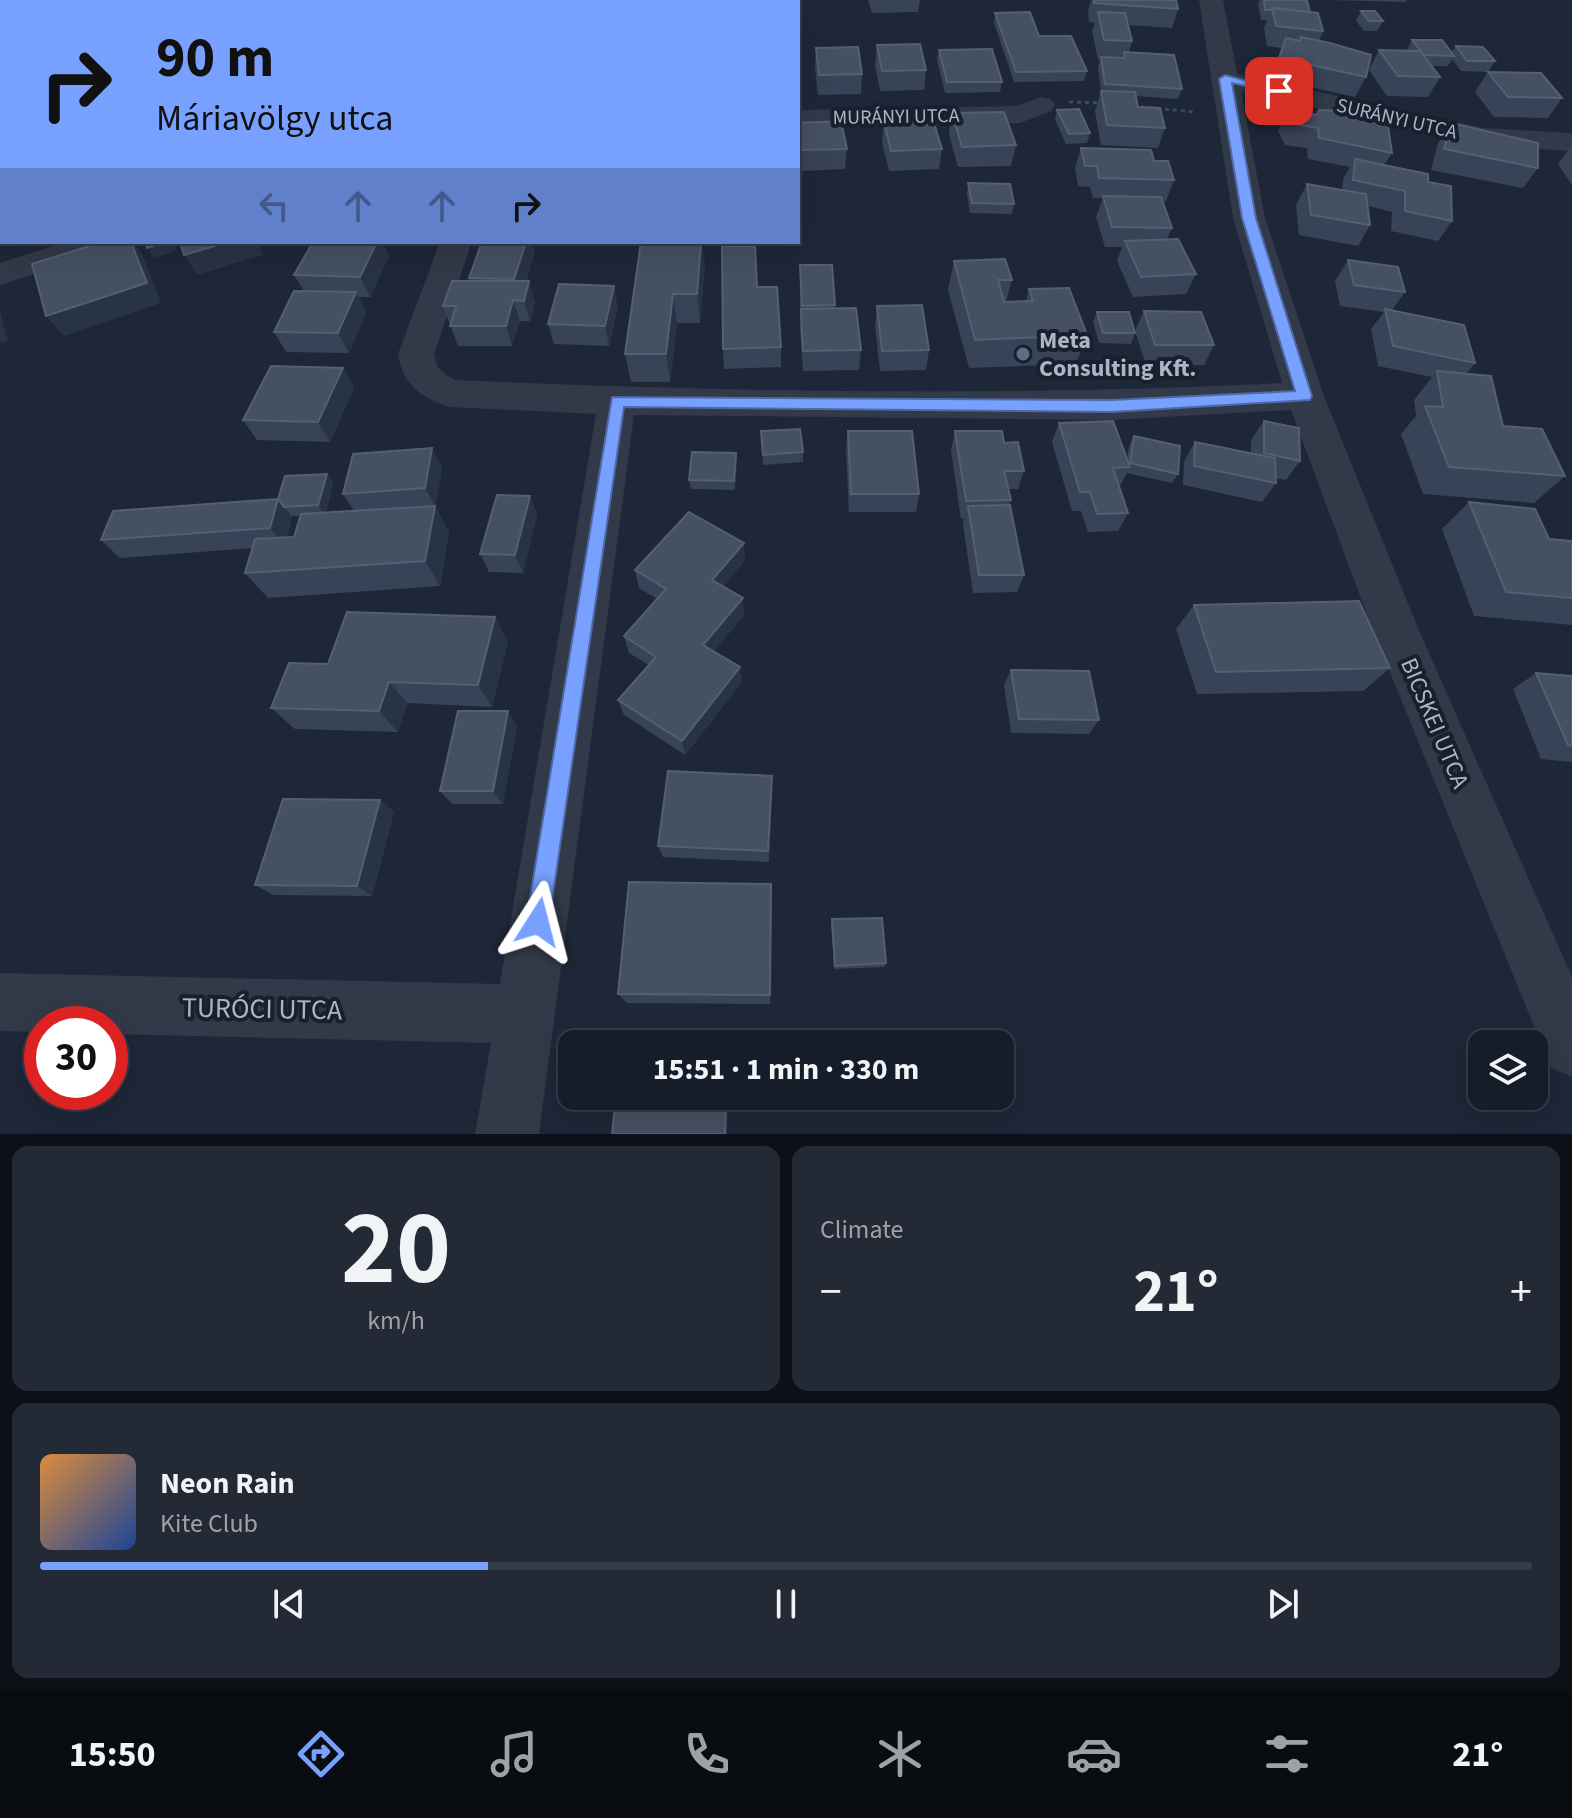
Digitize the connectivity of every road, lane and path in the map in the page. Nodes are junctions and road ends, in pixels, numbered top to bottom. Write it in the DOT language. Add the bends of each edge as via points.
graph roads {
  1 [pos="1211,0"];
  2 [pos="1225,79"];
  3 [pos="1090,102"];
  4 [pos="1106,103"];
  5 [pos="1041,105"];
  6 [pos="1121,105"];
  7 [pos="1232,115"];
  8 [pos="800,119"];
  9 [pos="1572,142"];
  10 [pos="94,244"];
  11 [pos="455,244"];
  12 [pos="0,274"];
  13 [pos="1305,396"];
  14 [pos="617,401"];
  15 [pos="0,1002"];
  16 [pos="523,1014"];
  17 [pos="1572,1047"];
  18 [pos="507,1134"];
  1 -- 2 [label="street, BICSKEI UTCA"];
  2 -- 7 [label="street, BICSKEI UTCA"];
  2 -- 9 [label="street, SURÁNYI UTCA" via="1483,137"];
  3 -- 4 [label="path"];
  5 -- 8 [label="street, MURÁNYI UTCA" via="1020,114"];
  6 -- 7 [label="path"];
  7 -- 13 [label="street, BICSKEI UTCA" via="1249,218"];
  10 -- 12 [label="street"];
  11 -- 14 [label="street" via="416,354 428,385 478,397"];
  13 -- 14 [label="street" via="1112,406"];
  13 -- 17 [label="street, BICSKEI UTCA" via="1395,628"];
  14 -- 16 [label="street"];
  15 -- 16 [label="street, TURÓCI UTCA"];
  16 -- 18 [label="street"];
}
